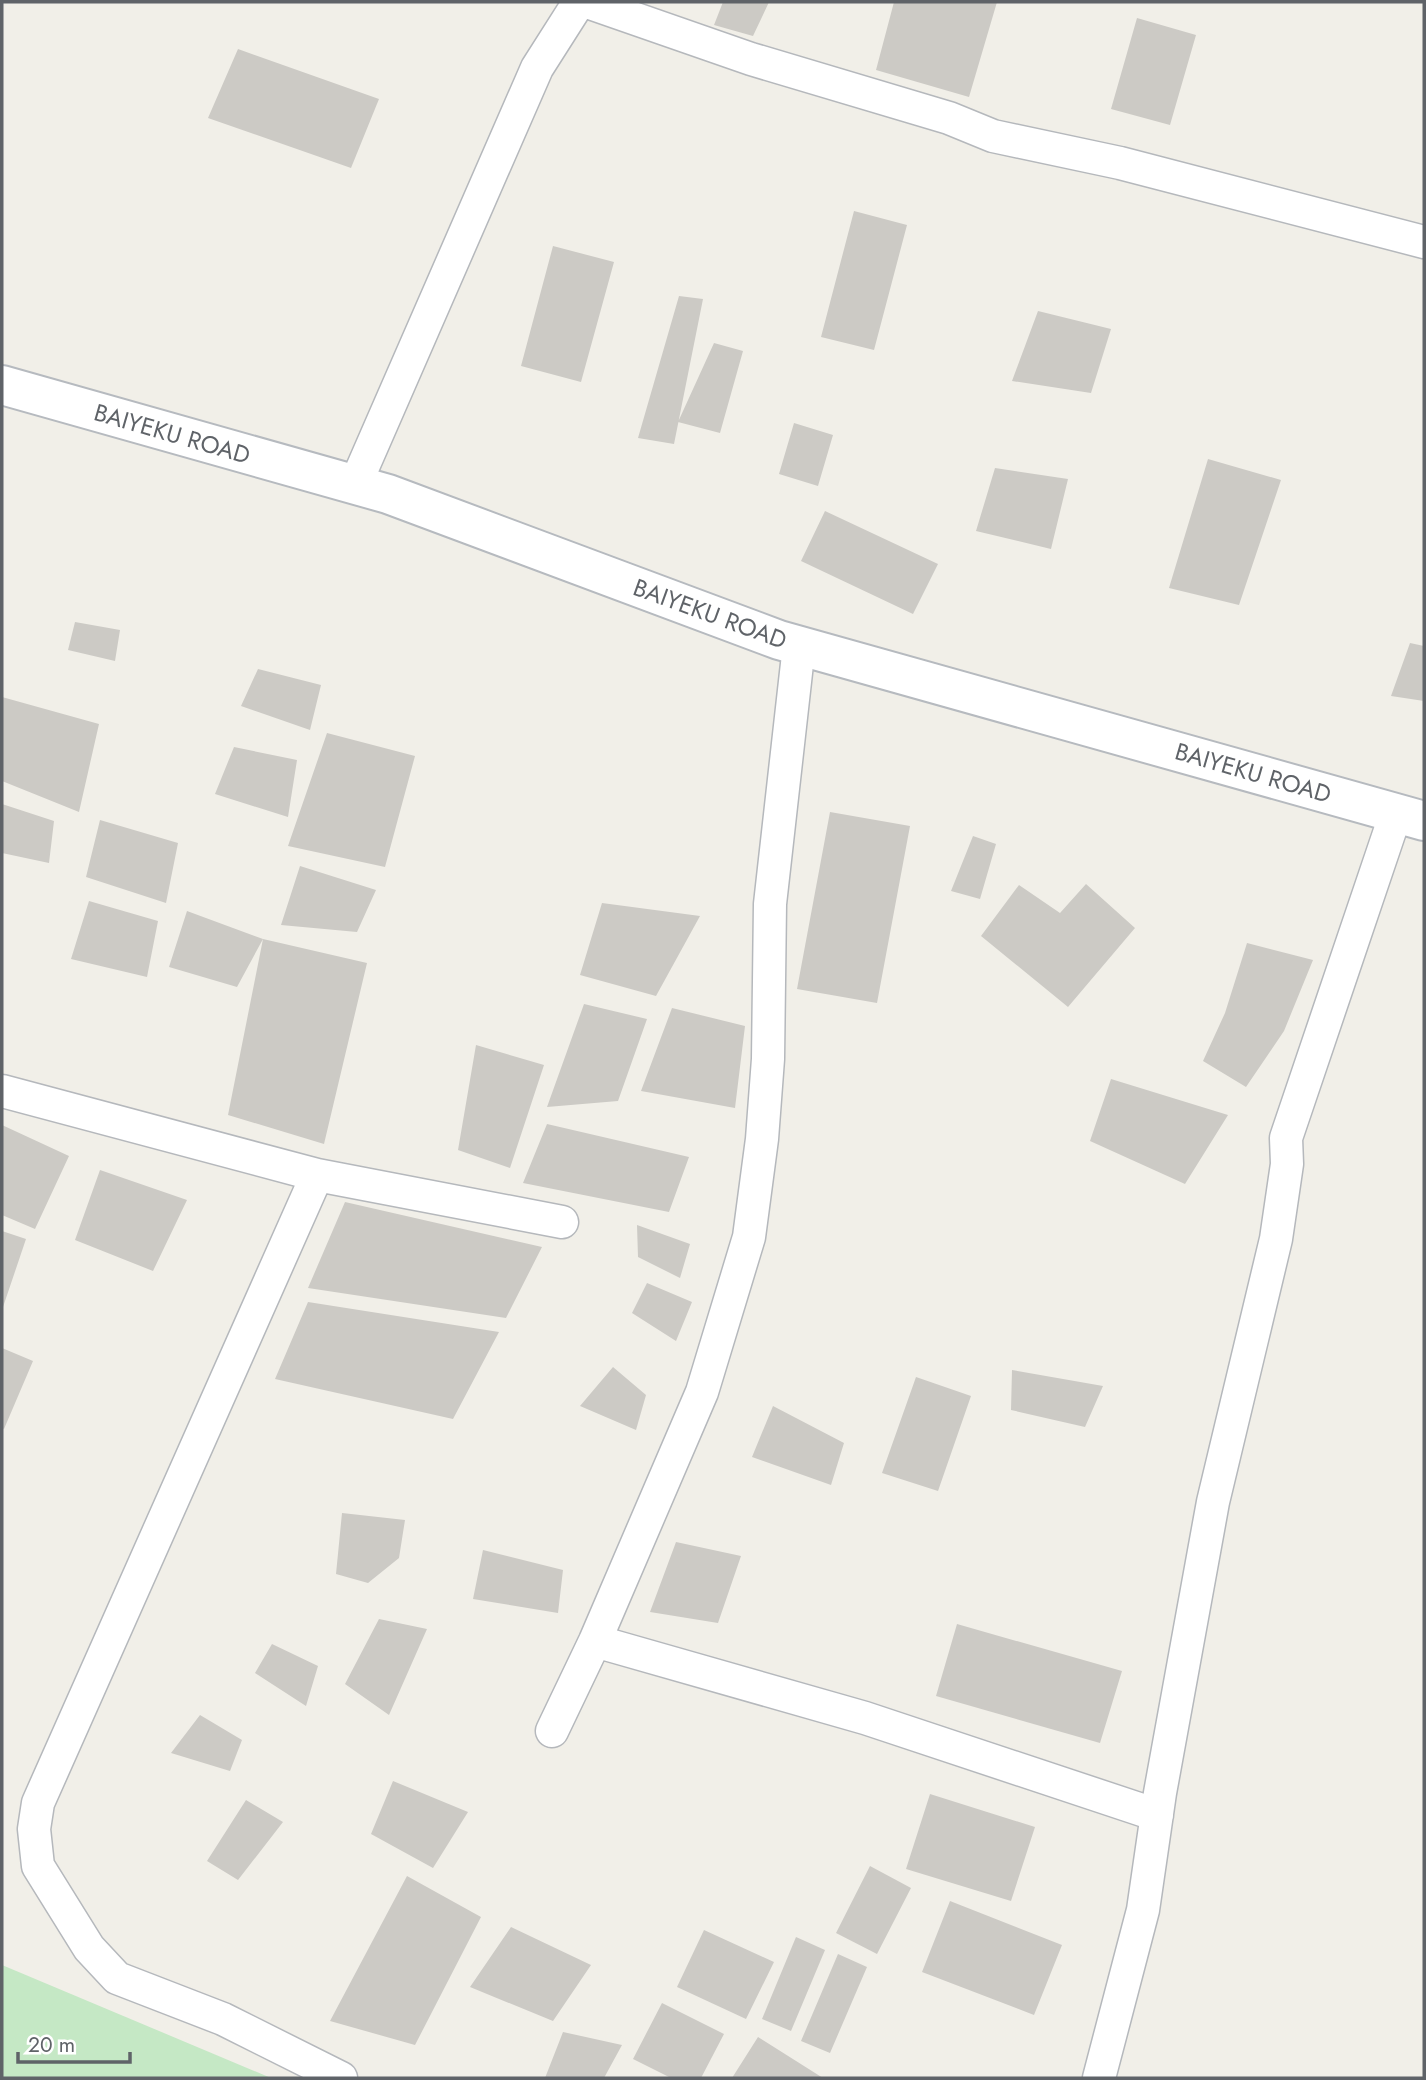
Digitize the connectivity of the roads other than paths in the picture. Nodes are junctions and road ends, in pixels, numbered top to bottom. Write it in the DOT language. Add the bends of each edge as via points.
graph roads {
  1 [pos="579,2"];
  2 [pos="587,2"];
  3 [pos="1424,242"];
  4 [pos="2,385"];
  5 [pos="355,485"];
  6 [pos="799,646"];
  7 [pos="1410,817"];
  8 [pos="2,1091"];
  9 [pos="317,1175"];
  10 [pos="562,1222"];
  11 [pos="595,1641"];
  12 [pos="552,1731"];
  13 [pos="1157,1815"];
  14 [pos="341,2078"];
  15 [pos="1099,2078"];
  1 -- 5 [label="street" via="537,68"];
  2 -- 3 [label="street" via="751,59 950,118 993,136 1120,163"];
  4 -- 5 [label="main road, BAIYEKU ROAD"];
  5 -- 6 [label="main road, BAIYEKU ROAD"];
  6 -- 7 [label="main road, BAIYEKU ROAD"];
  6 -- 11 [label="street" via="771,904 768,1059 749,1237 702,1392"];
  7 -- 13 [label="street" via="1286,1138 1287,1164 1276,1239 1213,1502"];
  8 -- 9 [label="street"];
  9 -- 10 [label="street"];
  9 -- 14 [label="street" via="38,1803 34,1829 38,1866 89,1948 117,1979 223,2019"];
  11 -- 12 [label="street"];
  11 -- 13 [label="street" via="865,1718"];
  13 -- 15 [label="street" via="1143,1910"];
}
